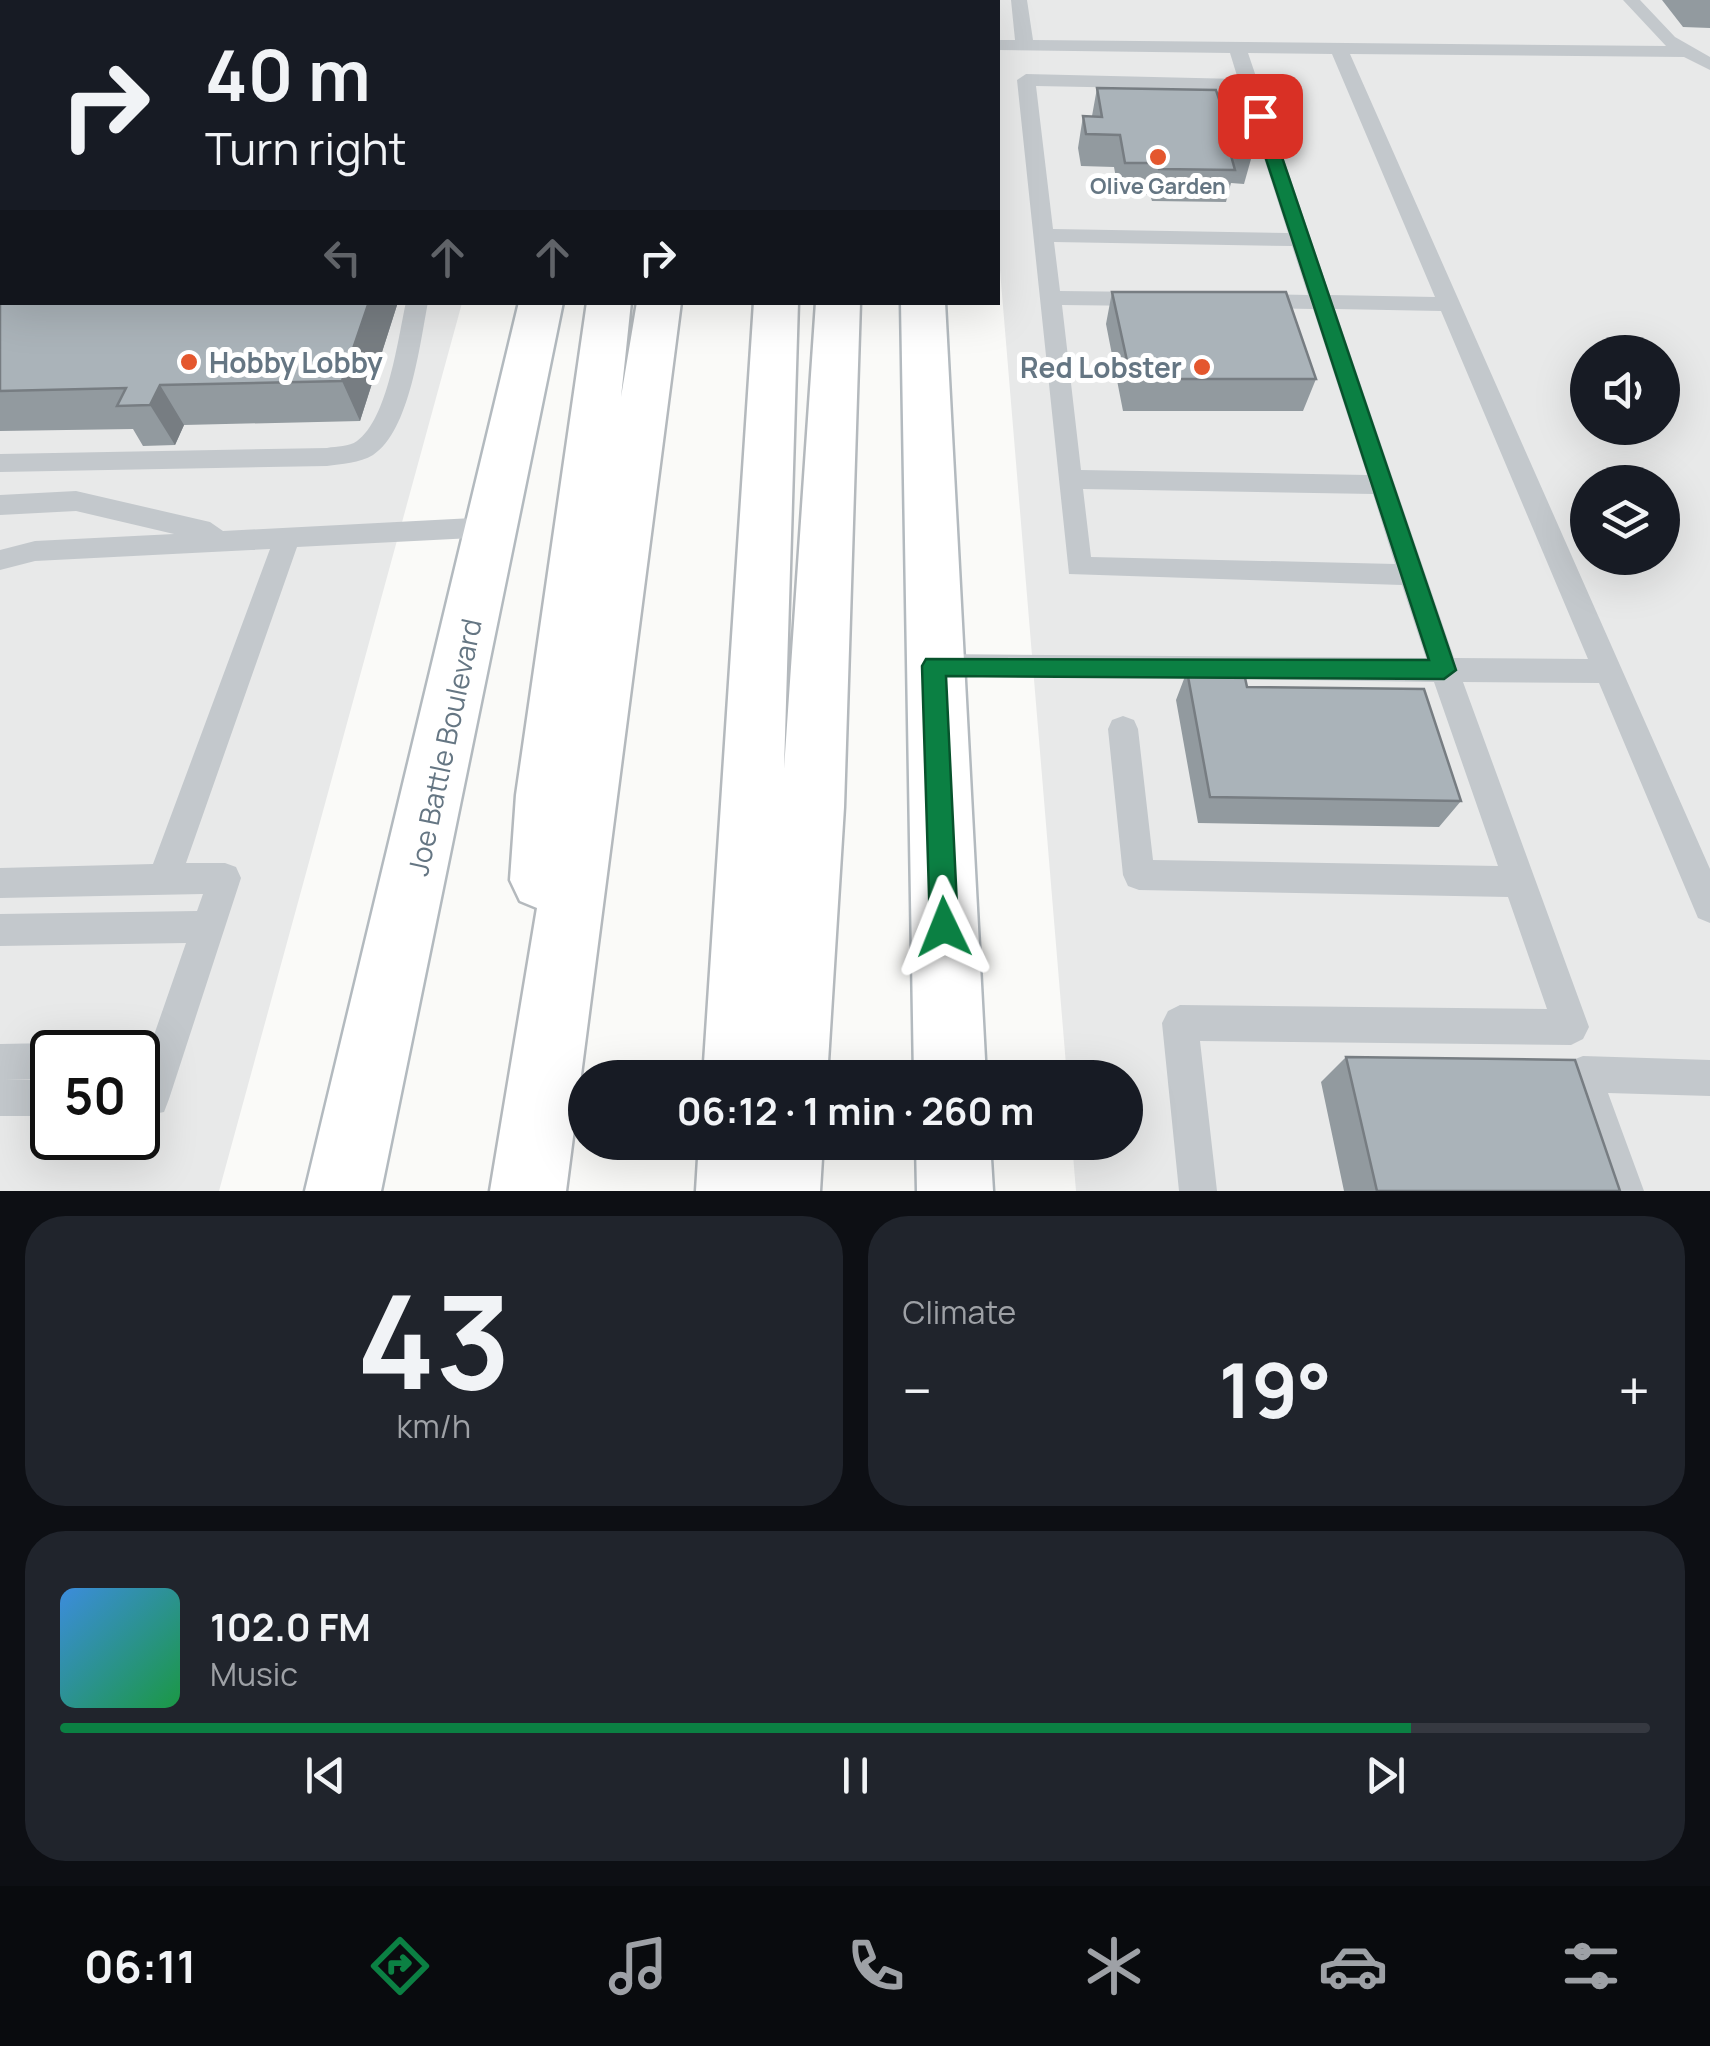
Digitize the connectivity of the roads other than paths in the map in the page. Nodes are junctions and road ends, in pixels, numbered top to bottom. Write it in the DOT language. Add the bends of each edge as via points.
graph roads {
  1 [pos="1019,0"];
  2 [pos="1630,0"];
  3 [pos="1000,45"];
  4 [pos="1025,46"];
  5 [pos="1237,48"];
  6 [pos="1339,48"];
  7 [pos="1688,52"];
  8 [pos="1710,65"];
  9 [pos="1250,84"];
  10 [pos="1043,235"];
  11 [pos="1301,240"];
  12 [pos="1050,298"];
  13 [pos="1166,300"];
  14 [pos="1225,300"];
  15 [pos="1322,302"];
  16 [pos="1449,304"];
  17 [pos="417,305"];
  18 [pos="540,305"];
  19 [pos="609,305"];
  20 [pos="659,305"];
  21 [pos="776,305"];
  22 [pos="838,305"];
  23 [pos="924,305"];
  24 [pos="0,463"];
  25 [pos="1069,479"];
  26 [pos="1383,485"];
  27 [pos="0,505"];
  28 [pos="492,527"];
  29 [pos="288,538"];
  30 [pos="246,540"];
  31 [pos="0,560"];
  32 [pos="1413,575"];
  33 [pos="934,666"];
  34 [pos="1444,670"];
  35 [pos="1608,672"];
  36 [pos="1123,729"];
  37 [pos="164,879"];
  38 [pos="0,882"];
  39 [pos="1520,882"];
  40 [pos="1710,907"];
  41 [pos="209,927"];
  42 [pos="0,930"];
  43 [pos="1571,1027"];
  44 [pos="160,1039"];
  45 [pos="740,1060"];
  46 [pos="793,1060"];
  47 [pos="949,1060"];
  48 [pos="30,1061"];
  49 [pos="0,1062"];
  50 [pos="1583,1074"];
  51 [pos="1710,1078"];
  52 [pos="0,1098"];
  53 [pos="30,1098"];
  54 [pos="735,1160"];
  55 [pos="785,1160"];
  56 [pos="954,1160"];
  57 [pos="343,1191"];
  58 [pos="528,1191"];
  59 [pos="734,1191"];
  60 [pos="782,1191"];
  61 [pos="955,1191"];
  62 [pos="1198,1191"];
  63 [pos="1625,1191"];
  1 -- 4 [label="lane"];
  2 -- 7 [label="lane"];
  3 -- 4 [label="lane"];
  4 -- 5 [label="lane"];
  5 -- 6 [label="lane"];
  5 -- 9 [label="lane"];
  6 -- 7 [label="lane"];
  6 -- 16 [label="lane"];
  7 -- 8 [label="lane"];
  9 -- 10 [label="lane" via="1026,80"];
  9 -- 11 [label="lane"];
  10 -- 11 [label="lane"];
  10 -- 12 [label="lane"];
  11 -- 15 [label="lane"];
  12 -- 13 [label="lane"];
  12 -- 25 [label="lane"];
  14 -- 15 [label="lane"];
  15 -- 16 [label="lane"];
  15 -- 26 [label="lane"];
  16 -- 35 [label="lane"];
  17 -- 24 [label="lane" via="395,395 365,448 327,457"];
  18 -- 28 [label="main road, Joe Battle Boulevard"];
  19 -- 58 [label="main road" via="546,794"];
  20 -- 58 [label="main road"];
  21 -- 45 [label="main road"];
  22 -- 46 [label="main road" via="814,807"];
  23 -- 33 [label="main road"];
  25 -- 26 [label="lane"];
  25 -- 32 [label="lane" via="1079,567"];
  26 -- 32 [label="lane"];
  27 -- 30 [label="lane" via="76,502"];
  28 -- 29 [label="lane"];
  28 -- 57 [label="main road, Joe Battle Boulevard"];
  29 -- 30 [label="lane"];
  29 -- 37 [label="lane"];
  30 -- 31 [label="lane" via="35,552"];
  32 -- 34 [label="lane"];
  33 -- 34 [label="lane"];
  33 -- 47 [label="main road"];
  34 -- 35 [label="lane"];
  34 -- 39 [label="lane"];
  35 -- 40 [label="lane"];
  36 -- 39 [label="lane" via="1139,875"];
  37 -- 38 [label="lane"];
  37 -- 41 [label="lane" via="226,878"];
  39 -- 43 [label="lane"];
  41 -- 42 [label="lane"];
  41 -- 44 [label="lane"];
  43 -- 50 [label="lane"];
  43 -- 62 [label="lane" via="1180,1023"];
  48 -- 49 [label="lane"];
  50 -- 51 [label="lane"];
  50 -- 63 [label="lane"];
  52 -- 53 [label="lane"];
  54 -- 59 [label="main road"];
  55 -- 60 [label="main road"];
  56 -- 61 [label="main road"];
}
